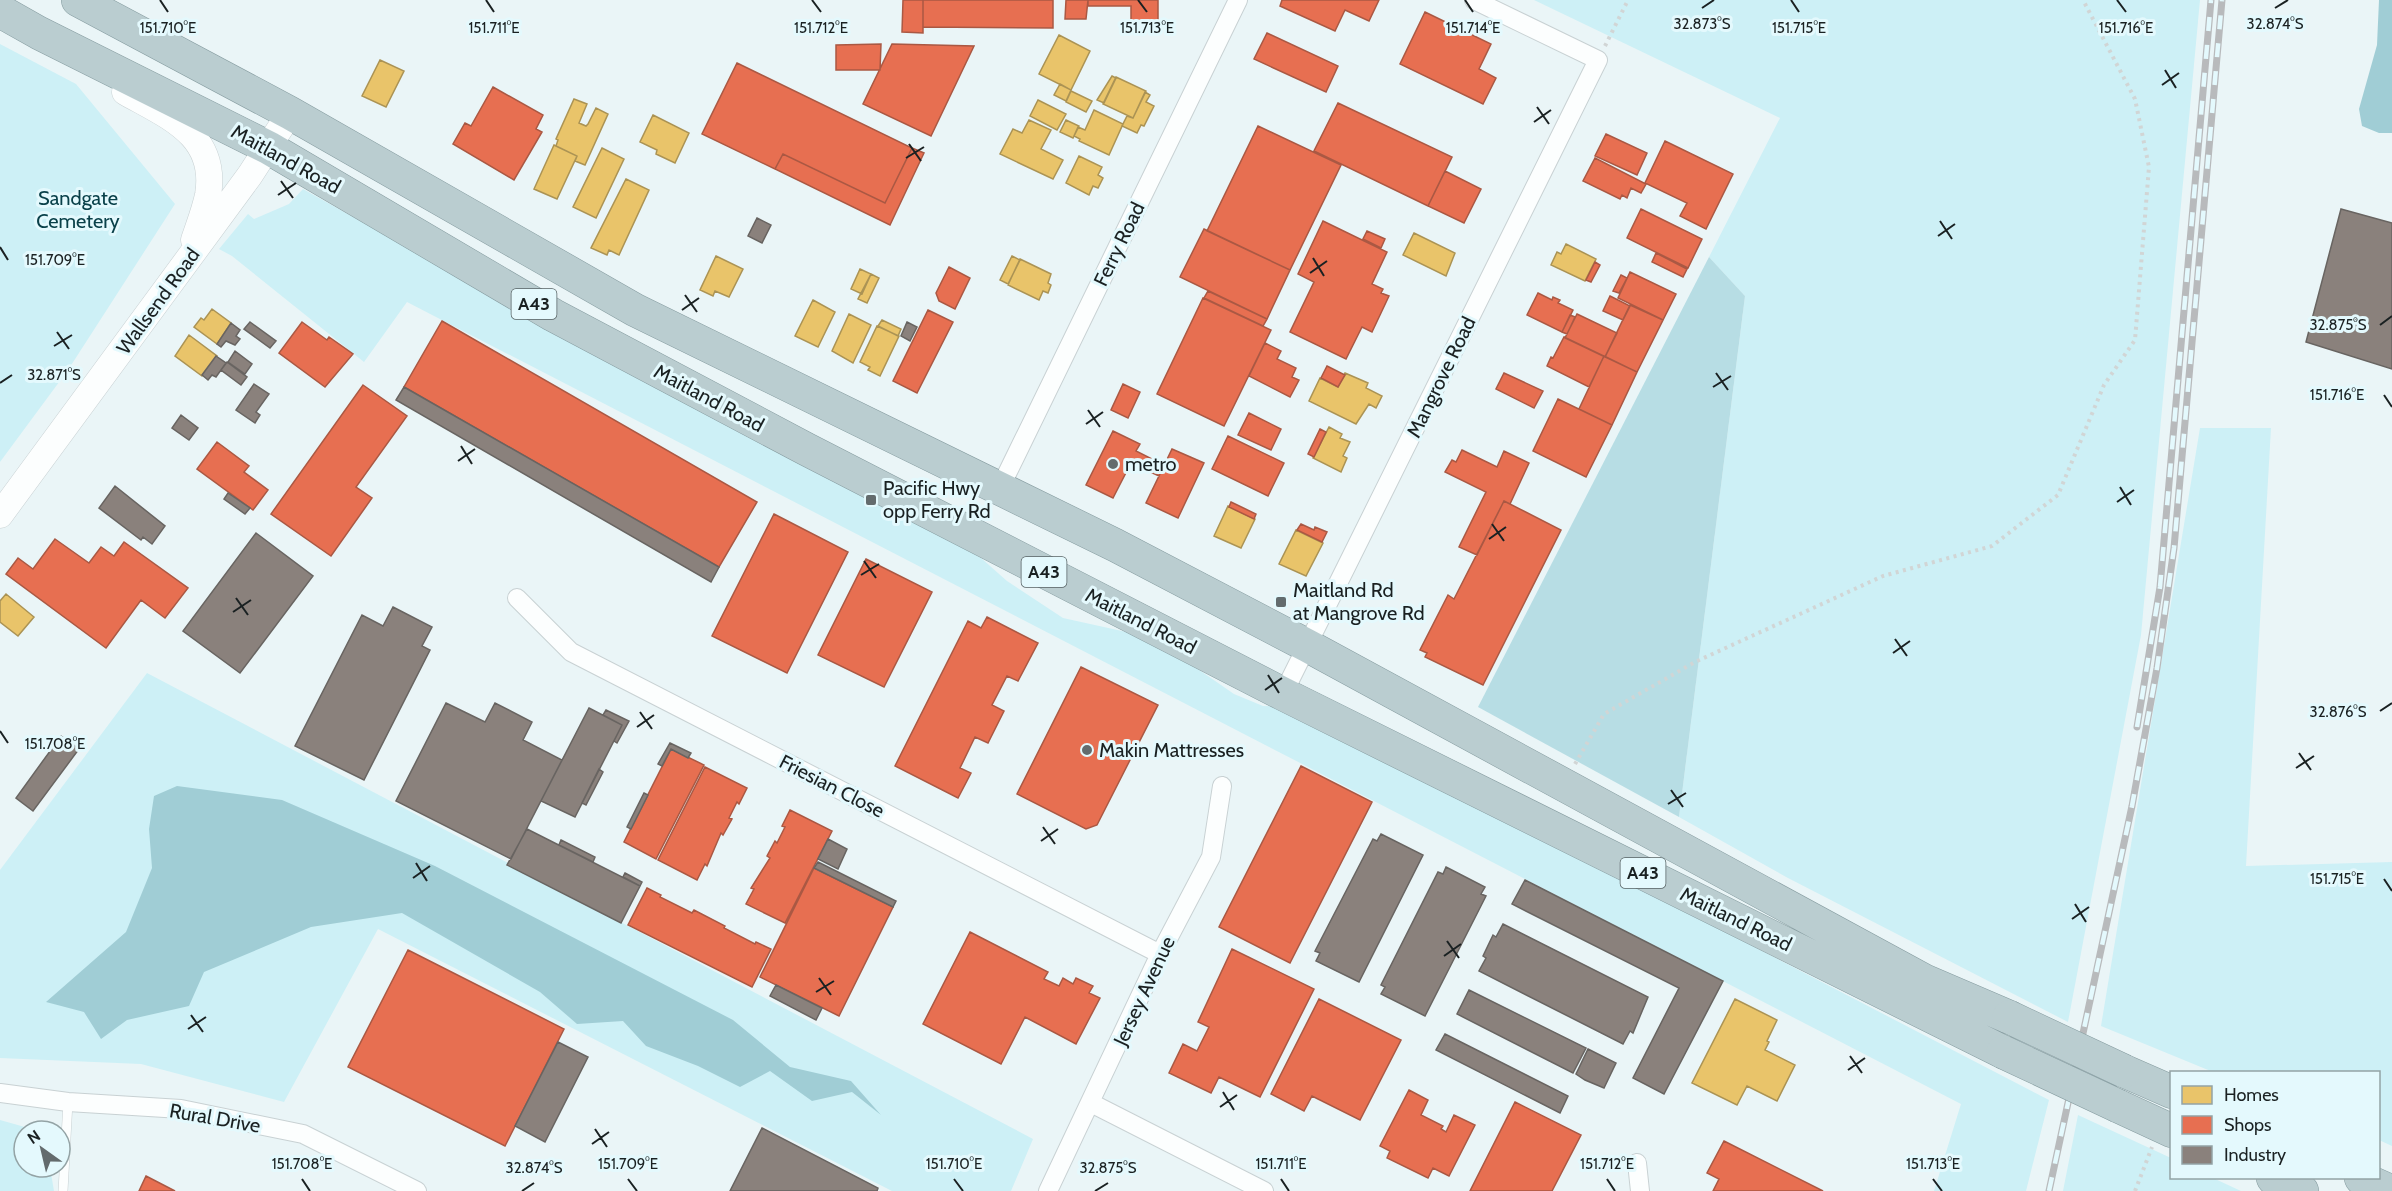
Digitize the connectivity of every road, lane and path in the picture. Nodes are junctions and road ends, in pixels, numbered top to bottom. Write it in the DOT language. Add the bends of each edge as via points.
graph roads {
  1 [pos="78,0"];
  2 [pos="1238,0"];
  3 [pos="1474,0"];
  4 [pos="1628,0"];
  5 [pos="2083,0"];
  6 [pos="0,11"];
  7 [pos="39,33"];
  8 [pos="1598,60"];
  9 [pos="290,113"];
  10 [pos="268,148"];
  11 [pos="188,260"];
  12 [pos="1000,488"];
  13 [pos="0,515"];
  14 [pos="517,598"];
  15 [pos="1308,646"];
  16 [pos="1283,694"];
  17 [pos="1564,784"];
  18 [pos="1222,786"];
  19 [pos="1160,954"];
  20 [pos="2170,1091"];
  21 [pos="0,1093"];
  22 [pos="68,1102"];
  23 [pos="1091,1103"];
  24 [pos="2166,1128"];
  25 [pos="1637,1163"];
  26 [pos="2275,1179"];
  27 [pos="2363,1179"];
  28 [pos="63,1191"];
  29 [pos="417,1191"];
  30 [pos="1047,1191"];
  31 [pos="1264,1191"];
  32 [pos="1640,1191"];
  33 [pos="2135,1191"];
  34 [pos="2302,1191"];
  35 [pos="2390,1191"];
  1 -- 9 [label="highway, Maitland Road / A43"];
  2 -- 12 [label="street, Ferry Road"];
  3 -- 8 [label="street"];
  4 -- 8 [label="path"];
  5 -- 17 [label="path" via="2135,99 2149,167 2135,340 2104,385 2058,495 1992,546 1882,576 1695,662 1604,714"];
  6 -- 7 [label="highway, Maitland Road / A43"];
  7 -- 10 [label="highway, Maitland Road / A43"];
  7 -- 11 [label="main road" via="173,120 200,145 208,159 209,185"];
  8 -- 15 [label="street, Mangrove Road"];
  9 -- 10 [label="main road, Wallsend Road"];
  9 -- 12 [label="highway, Maitland Road / A43" via="635,310"];
  10 -- 11 [label="main road, Wallsend Road"];
  10 -- 16 [label="highway, Maitland Road / A43" via="553,315 806,450"];
  11 -- 13 [label="main road, Wallsend Road"];
  12 -- 15 [label="highway, Maitland Road / A43"];
  14 -- 19 [label="street, Friesian Close" via="571,652"];
  15 -- 16 [label="street, Mangrove Road"];
  15 -- 17 [label="highway, Maitland Road / A43"];
  16 -- 24 [label="highway, Maitland Road / A43, bridge" via="2003,1053"];
  17 -- 20 [label="highway, Maitland Road / A43, bridge" via="1925,981"];
  18 -- 19 [label="street, Jersey Avenue" via="1211,857"];
  19 -- 23 [label="street, Jersey Avenue"];
  21 -- 22 [label="street, Rural Drive"];
  22 -- 28 [label="lane"];
  22 -- 29 [label="street, Rural Drive" via="181,1109 303,1134"];
  23 -- 30 [label="street, Jersey Avenue"];
  23 -- 31 [label="street"];
  24 -- 33 [label="path"];
  25 -- 32 [label="street"];
  26 -- 34 [label="highway"];
  27 -- 35 [label="highway"];
}
